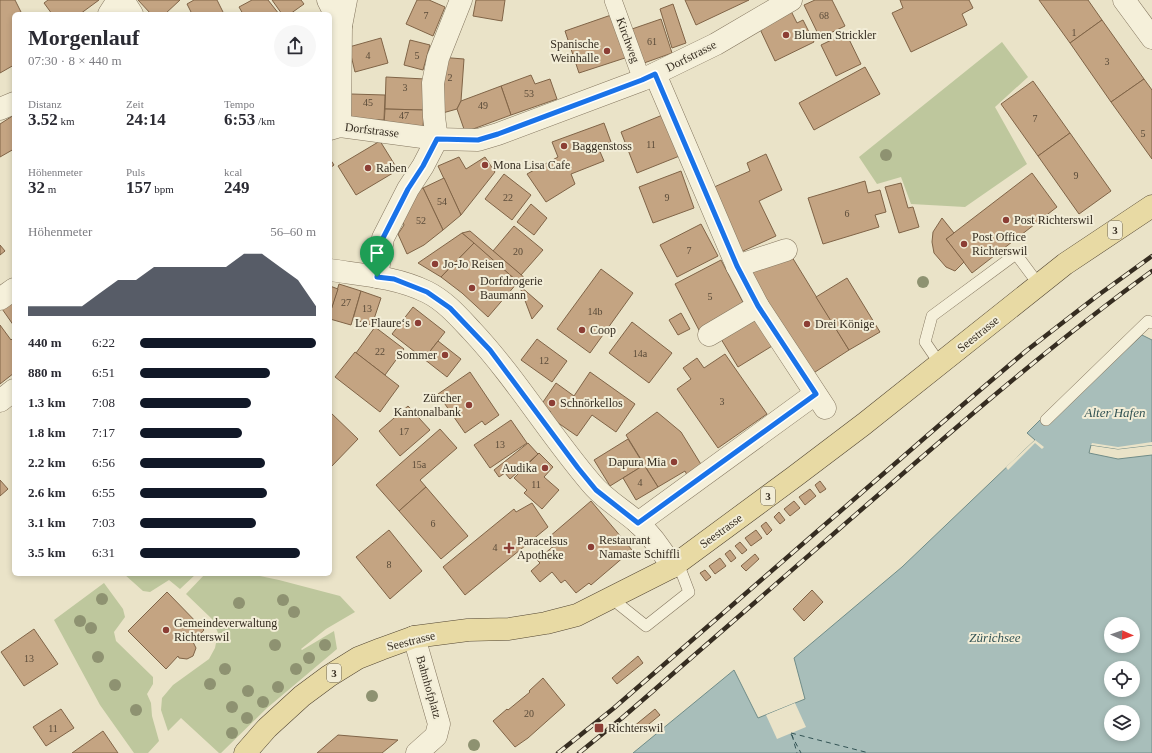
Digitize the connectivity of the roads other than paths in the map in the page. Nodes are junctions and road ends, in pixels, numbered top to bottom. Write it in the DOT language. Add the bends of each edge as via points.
graph roads {
  1 [pos="118,0"];
  2 [pos="123,0"];
  3 [pos="328,0"];
  4 [pos="346,0"];
  5 [pos="461,0"];
  6 [pos="613,0"];
  7 [pos="791,0"];
  8 [pos="1124,0"];
  9 [pos="110,12"];
  10 [pos="131,12"];
  11 [pos="341,26"];
  12 [pos="1152,38"];
  13 [pos="649,77"];
  14 [pos="12,104"];
  15 [pos="0,109"];
  16 [pos="335,127"];
  17 [pos="437,139"];
  18 [pos="1152,206"];
  19 [pos="786,250"];
  20 [pos="737,266"];
  21 [pos="332,270"];
  22 [pos="377,277"];
  23 [pos="1038,285"];
  24 [pos="12,291"];
  25 [pos="0,300"];
  26 [pos="758,306"];
  27 [pos="1152,323"];
  28 [pos="709,335"];
  29 [pos="940,364"];
  30 [pos="12,392"];
  31 [pos="0,401"];
  32 [pos="1046,420"];
  33 [pos="638,523"];
  34 [pos="675,565"];
  35 [pos="611,598"];
  36 [pos="414,638"];
  37 [pos="245,753"];
  38 [pos="417,753"];
  1 -- 9 [label="street"];
  2 -- 10 [label="street"];
  3 -- 11 [label="street"];
  4 -- 11 [label="street"];
  5 -- 17 [label="street" via="438,58 433,83"];
  6 -- 13 [label="street, Kirchweg"];
  7 -- 13 [label="street, Dorfstrasse" via="716,44"];
  8 -- 12 [label="street"];
  11 -- 16 [label="street"];
  13 -- 17 [label="street, Dorfstrasse" via="478,140"];
  13 -- 20 [label="street"];
  14 -- 15 [label="street"];
  16 -- 17 [label="street, Dorfstrasse"];
  17 -- 22 [label="street" via="383,238"];
  18 -- 23 [label="main road, Seestrasse / 3"];
  19 -- 20 [label="street"];
  20 -- 26 [label="street"];
  21 -- 22 [label="street"];
  22 -- 33 [label="street" via="394,279 427,292 450,308 490,350 596,490"];
  23 -- 29 [label="main road, Seestrasse / 3"];
  23 -- 29 [label="lane" via="1016,254 932,316 925,342"];
  24 -- 25 [label="street"];
  26 -- 28 [label="street"];
  26 -- 33 [label="street" via="820,401"];
  27 -- 32 [label="lane" via="1148,321"];
  29 -- 34 [label="main road, Seestrasse / 3"];
  30 -- 31 [label="street"];
  33 -- 34 [label="street"];
  34 -- 35 [label="main road, Seestrasse / 3"];
  34 -- 35 [label="lane" via="690,592 646,626"];
  35 -- 36 [label="main road, Seestrasse / 3" via="577,615 546,623"];
  36 -- 37 [label="main road, Seestrasse / 3" via="358,658 329,676 302,696 267,728"];
  36 -- 38 [label="street, Bahnhofplatz" via="439,724 436,736"];
}
